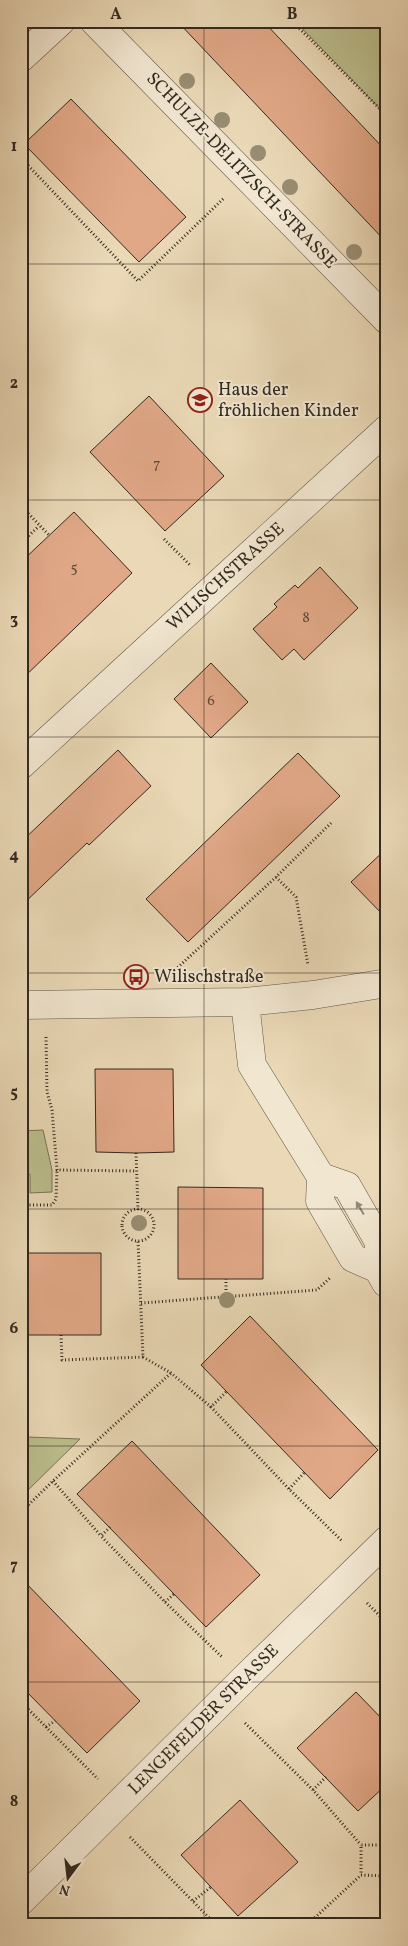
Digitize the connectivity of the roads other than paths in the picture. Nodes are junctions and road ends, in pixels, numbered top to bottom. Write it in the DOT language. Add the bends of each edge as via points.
graph roads {
  1 [pos="61,21"];
  2 [pos="94,21"];
  3 [pos="21,58"];
  4 [pos="387,320"];
  5 [pos="387,429"];
  6 [pos="21,765"];
  7 [pos="387,983"];
  8 [pos="245,1002"];
  9 [pos="21,1005"];
  10 [pos="382,1277"];
  11 [pos="387,1540"];
  12 [pos="21,1901"];
  1 -- 3 [label="street"];
  2 -- 4 [label="street, SCHULZE-DELITZSCH-STRASSE"];
  5 -- 6 [label="street, WILISCHSTRASSE"];
  7 -- 8 [label="street"];
  8 -- 9 [label="street"];
  8 -- 10 [label="street" via="252,1065 321,1177 320,1201 353,1258"];
  11 -- 12 [label="street, LENGEFELDER STRASSE"];
}
